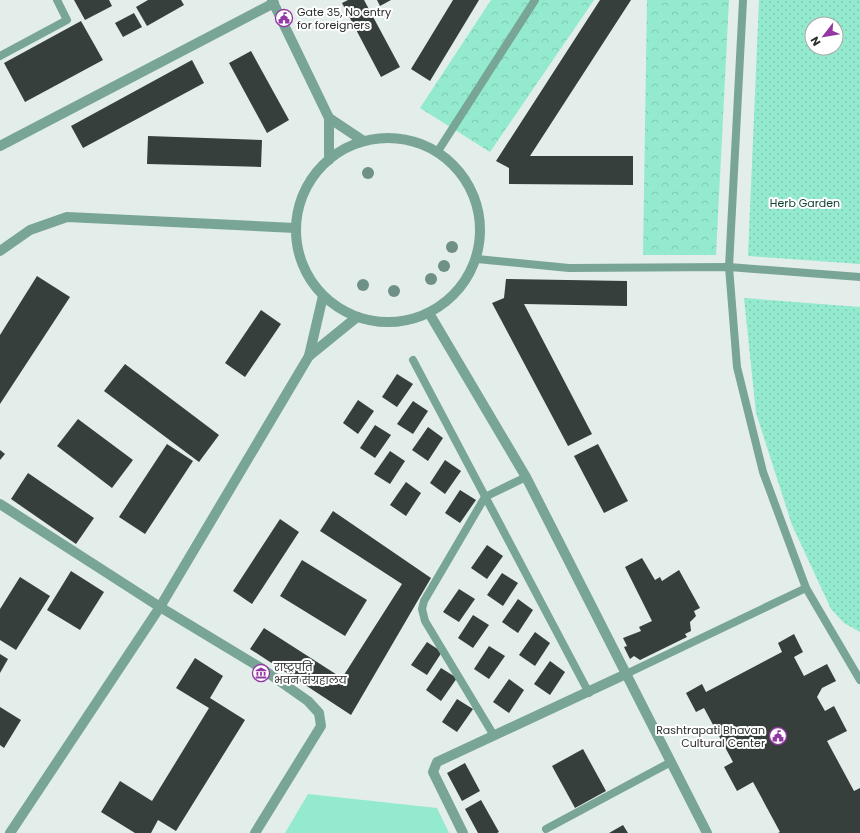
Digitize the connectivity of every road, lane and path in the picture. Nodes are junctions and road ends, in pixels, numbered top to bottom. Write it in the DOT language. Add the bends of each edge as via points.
graph roads {
  1 [pos="57,0"];
  2 [pos="535,0"];
  3 [pos="743,0"];
  4 [pos="273,1"];
  5 [pos="0,56"];
  6 [pos="329,118"];
  7 [pos="362,140"];
  8 [pos="0,146"];
  9 [pos="438,151"];
  10 [pos="328,160"];
  11 [pos="295,228"];
  12 [pos="0,251"];
  13 [pos="477,259"];
  14 [pos="729,267"];
  15 [pos="860,277"];
  16 [pos="323,296"];
  17 [pos="429,313"];
  18 [pos="357,317"];
  19 [pos="309,356"];
  20 [pos="413,360"];
  21 [pos="526,477"];
  22 [pos="485,497"];
  23 [pos="0,504"];
  24 [pos="806,588"];
  25 [pos="160,607"];
  26 [pos="626,674"];
  27 [pos="860,680"];
  28 [pos="588,693"];
  29 [pos="493,734"];
  30 [pos="671,762"];
  31 [pos="546,829"];
  32 [pos="10,833"];
  33 [pos="255,833"];
  34 [pos="463,833"];
  35 [pos="707,833"];
  1 -- 5 [label="lane" via="67,20"];
  2 -- 9 [label="lane"];
  3 -- 14 [label="lane"];
  4 -- 6 [label="street"];
  4 -- 8 [label="street"];
  6 -- 7 [label="street"];
  6 -- 10 [label="street"];
  7 -- 9 [label="street" via="401,138"];
  7 -- 10 [label="street"];
  9 -- 13 [label="street" via="461,172 475,198 481,228"];
  10 -- 11 [label="street" via="302,194"];
  11 -- 12 [label="street" via="67,217 30,230"];
  11 -- 16 [label="street" via="302,265"];
  13 -- 14 [label="lane" via="569,268"];
  13 -- 17 [label="street" via="455,295"];
  14 -- 15 [label="lane"];
  14 -- 24 [label="lane" via="737,367 763,472"];
  16 -- 18 [label="street"];
  16 -- 19 [label="street"];
  17 -- 18 [label="street" via="388,323"];
  17 -- 21 [label="street"];
  18 -- 19 [label="street"];
  19 -- 25 [label="street"];
  20 -- 22 [label="lane"];
  21 -- 22 [label="lane"];
  21 -- 26 [label="street"];
  22 -- 28 [label="lane"];
  22 -- 29 [label="lane" via="424,601 422,609 425,621"];
  23 -- 25 [label="street"];
  24 -- 26 [label="lane"];
  24 -- 27 [label="lane"];
  25 -- 32 [label="street"];
  25 -- 33 [label="street" via="261,668 319,713 321,726"];
  26 -- 28 [label="street"];
  26 -- 30 [label="street"];
  28 -- 29 [label="street"];
  29 -- 34 [label="street" via="441,759 433,772"];
  30 -- 31 [label="lane"];
  30 -- 35 [label="street"];
}
